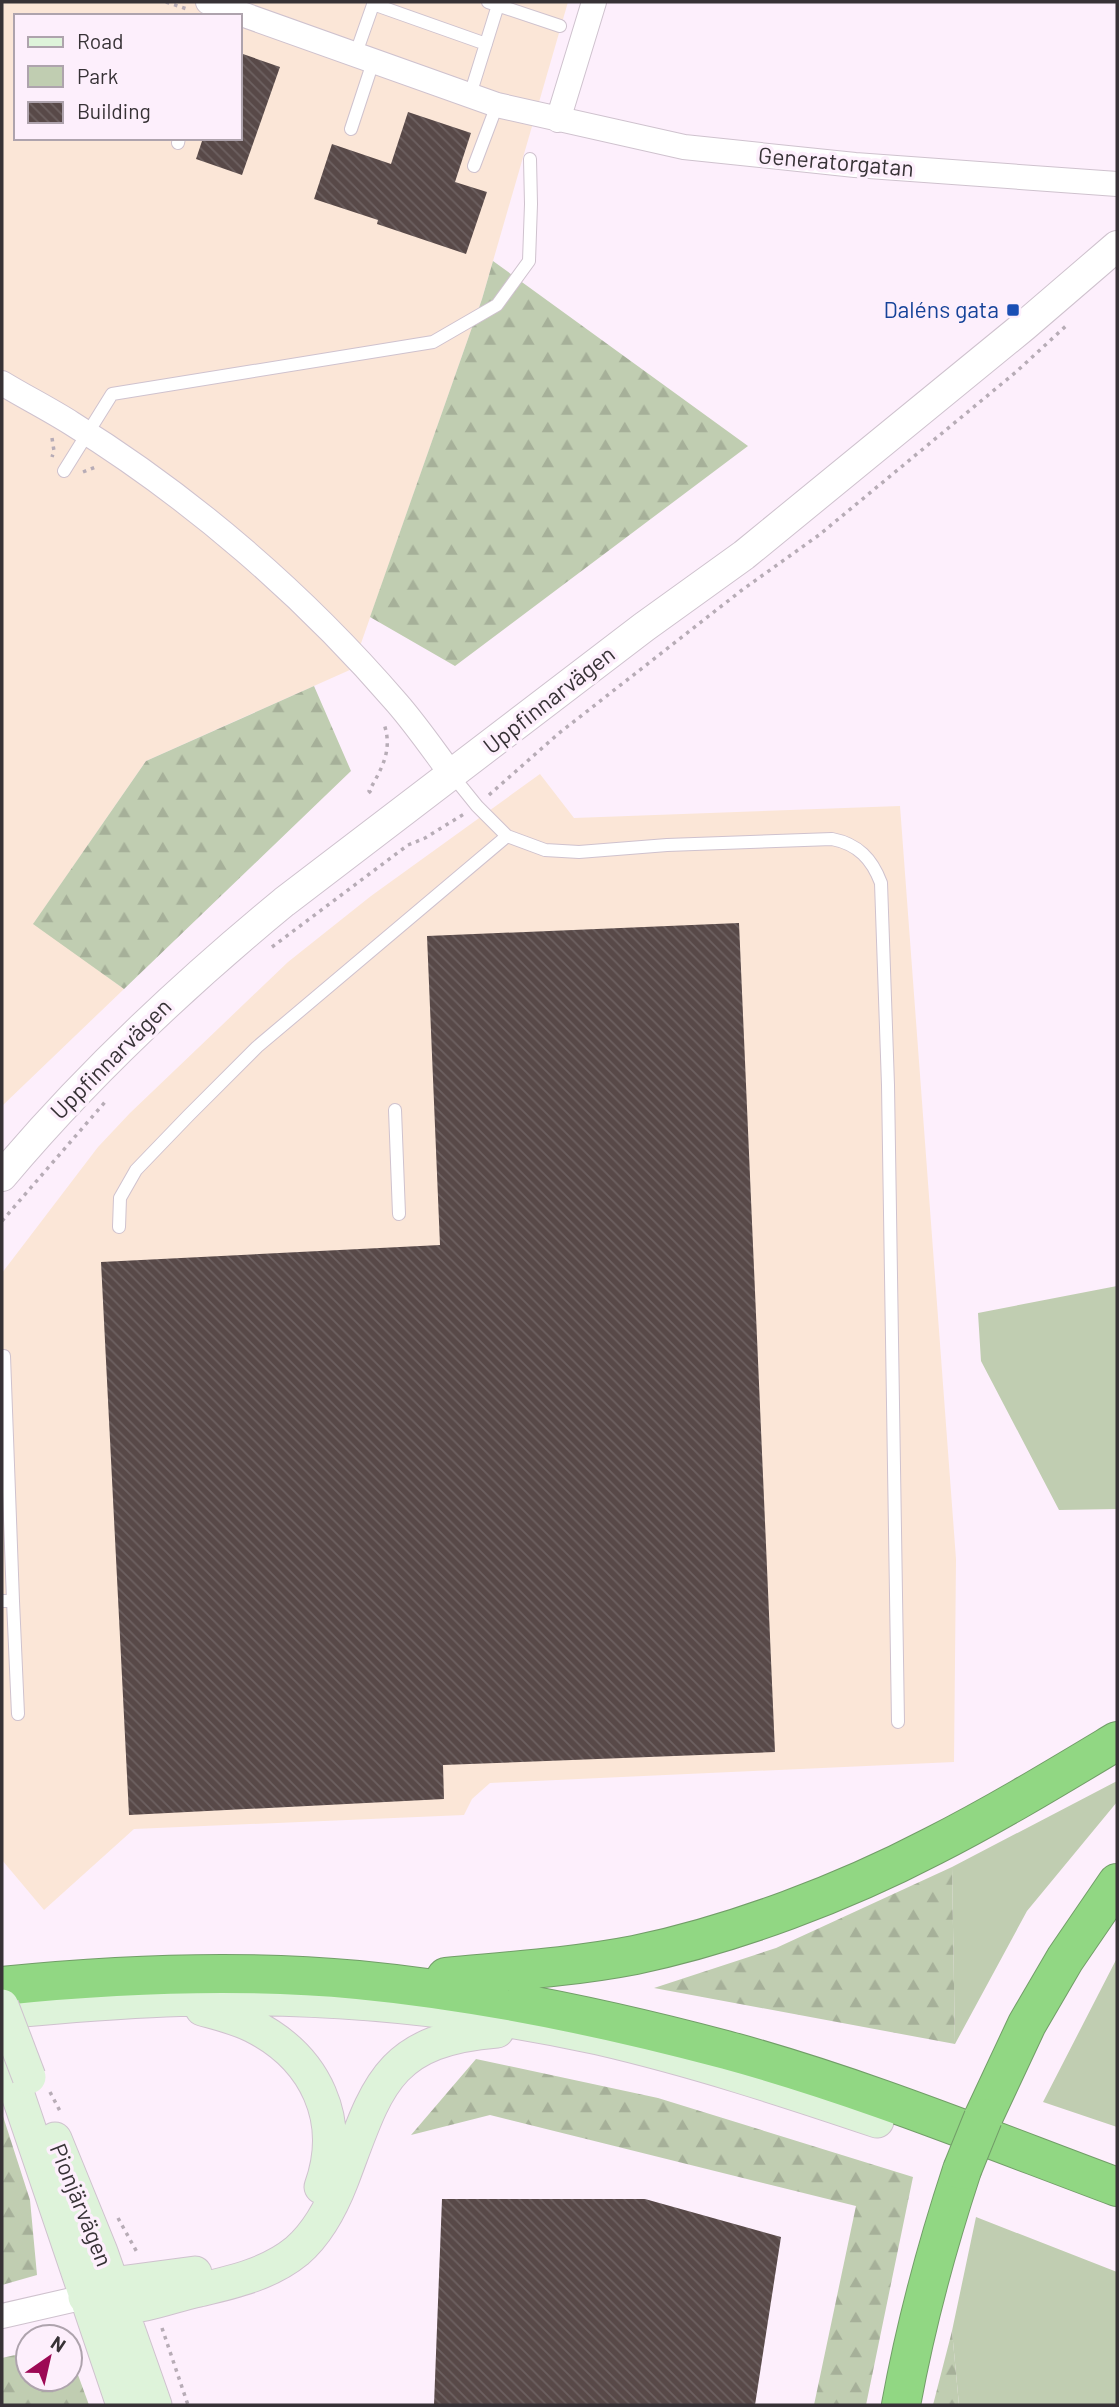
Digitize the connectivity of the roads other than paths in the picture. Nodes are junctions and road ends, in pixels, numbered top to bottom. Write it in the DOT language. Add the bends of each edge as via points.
graph roads {
  1 [pos="594,2"];
  2 [pos="373,3"];
  3 [pos="493,4"];
  4 [pos="217,8"];
  5 [pos="234,14"];
  6 [pos="242,17"];
  7 [pos="560,26"];
  8 [pos="486,44"];
  9 [pos="364,59"];
  10 [pos="470,95"];
  11 [pos="497,105"];
  12 [pos="558,120"];
  13 [pos="351,129"];
  14 [pos="530,159"];
  15 [pos="474,166"];
  16 [pos="1117,184"];
  17 [pos="1117,246"];
  18 [pos="2,383"];
  19 [pos="87,434"];
  20 [pos="64,471"];
  21 [pos="452,775"];
  22 [pos="507,836"];
  23 [pos="395,1110"];
  24 [pos="2,1176"];
  25 [pos="398,1214"];
  26 [pos="119,1227"];
  27 [pos="4,1356"];
  28 [pos="7,1601"];
  29 [pos="18,1714"];
  30 [pos="898,1722"];
  31 [pos="1117,1741"];
  32 [pos="1117,1883"];
  33 [pos="356,1980"];
  34 [pos="2,1986"];
  35 [pos="166,2000"];
  36 [pos="2,2006"];
  37 [pos="2,2012"];
  38 [pos="541,2028"];
  39 [pos="15,2068"];
  40 [pos="877,2121"];
  41 [pos="1117,2187"];
  42 [pos="1117,2212"];
  43 [pos="105,2296"];
  44 [pos="2,2316"];
  45 [pos="123,2405"];
  46 [pos="155,2405"];
  47 [pos="901,2405"];
  1 -- 12 [label="street"];
  2 -- 8 [label="lane"];
  2 -- 9 [label="lane"];
  3 -- 7 [label="lane"];
  3 -- 8 [label="lane"];
  4 -- 5 [label="street, Generatorgatan"];
  6 -- 9 [label="street, Generatorgatan"];
  8 -- 10 [label="lane"];
  9 -- 10 [label="street, Generatorgatan"];
  9 -- 13 [label="lane"];
  10 -- 11 [label="street, Generatorgatan"];
  11 -- 12 [label="street, Generatorgatan"];
  11 -- 15 [label="lane"];
  12 -- 16 [label="street, Generatorgatan" via="684,147 756,156"];
  14 -- 19 [label="lane" via="529,261 498,305 433,342 112,394"];
  17 -- 21 [label="street, Uppfinnarvägen" via="744,555"];
  18 -- 19 [label="street"];
  19 -- 20 [label="lane"];
  19 -- 21 [label="street" via="238,545 320,620 398,704"];
  21 -- 22 [label="lane"];
  21 -- 24 [label="street, Uppfinnarvägen" via="284,902 182,989 106,1061"];
  22 -- 26 [label="lane" via="257,1047 188,1116 136,1170 120,1198"];
  22 -- 30 [label="lane" via="545,850 579,852 832,839 858,849 876,868 881,884 888,1085"];
  23 -- 25 [label="lane"];
  27 -- 28 [label="lane"];
  28 -- 29 [label="lane"];
  31 -- 33 [label="highway" via="932,1847 837,1890 706,1937 573,1965"];
  32 -- 47 [label="highway, bridge" via="1040,2002 983,2118 934,2256"];
  33 -- 34 [label="highway" via="159,1974"];
  33 -- 41 [label="highway" via="527,2004 727,2050 885,2101"];
  35 -- 37 [label="main road"];
  35 -- 38 [label="main road" via="342,2002"];
  35 -- 43 [label="main road" via="253,2026 280,2042 303,2064 327,2113 329,2164 311,2208 295,2229 264,2255 214,2272"];
  36 -- 39 [label="main road, Pionjärvägen, bridge"];
  38 -- 40 [label="main road" via="732,2073"];
  38 -- 43 [label="main road" via="444,2040 395,2068 371,2106 328,2213 315,2232 277,2265 223,2284"];
  39 -- 43 [label="main road, Pionjärvägen"];
  40 -- 42 [label="highway"];
  43 -- 44 [label="street"];
  43 -- 45 [label="main road, Pionjärvägen"];
  43 -- 46 [label="main road, Pionjärvägen"];
}
